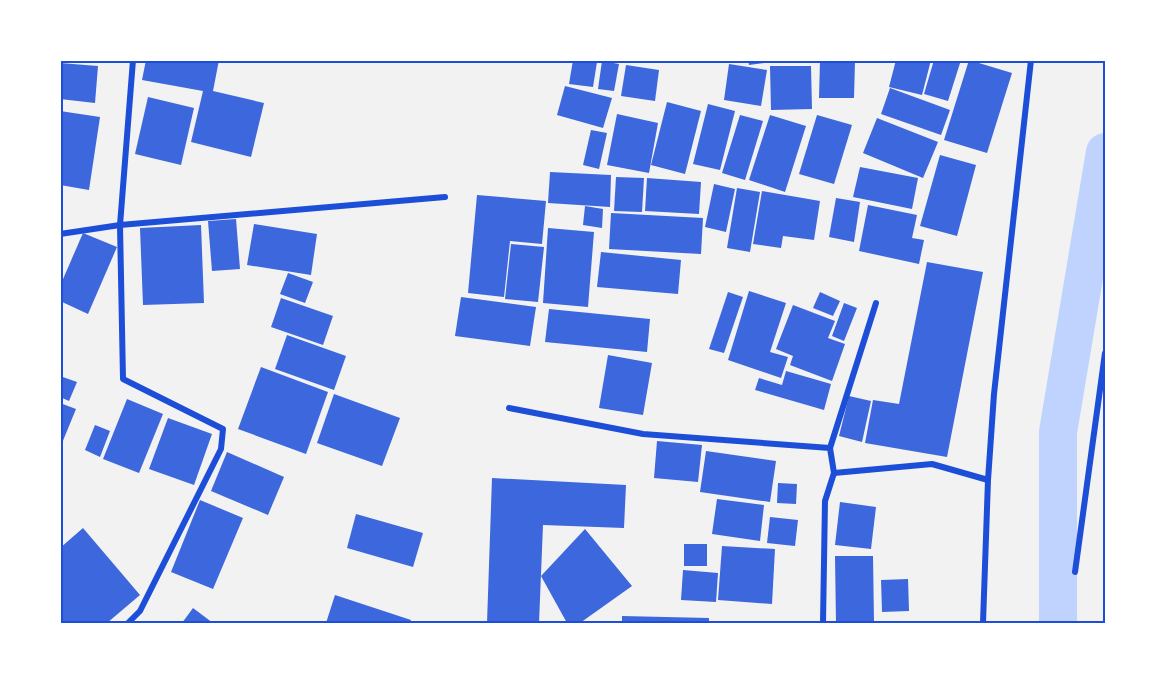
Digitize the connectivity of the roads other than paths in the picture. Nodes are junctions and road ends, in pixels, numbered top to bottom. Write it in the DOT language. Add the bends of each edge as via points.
graph roads {
  1 [pos="132,60"];
  2 [pos="1031,60"];
  3 [pos="446,196"];
  4 [pos="120,225"];
  5 [pos="60,234"];
  6 [pos="876,303"];
  7 [pos="1105,353"];
  8 [pos="509,408"];
  9 [pos="830,448"];
  10 [pos="834,473"];
  11 [pos="988,480"];
  12 [pos="1075,572"];
  13 [pos="128,623"];
  14 [pos="823,623"];
  15 [pos="983,623"];
  1 -- 4 [label="street"];
  2 -- 11 [label="street" via="995,382"];
  3 -- 4 [label="street"];
  4 -- 5 [label="street"];
  4 -- 13 [label="street" via="123,379 223,429 221,449 140,611"];
  6 -- 9 [label="street"];
  7 -- 12 [label="street"];
  8 -- 9 [label="street" via="643,434"];
  9 -- 10 [label="street"];
  10 -- 11 [label="street" via="932,464"];
  10 -- 14 [label="street" via="825,501"];
  11 -- 15 [label="street"];
}
